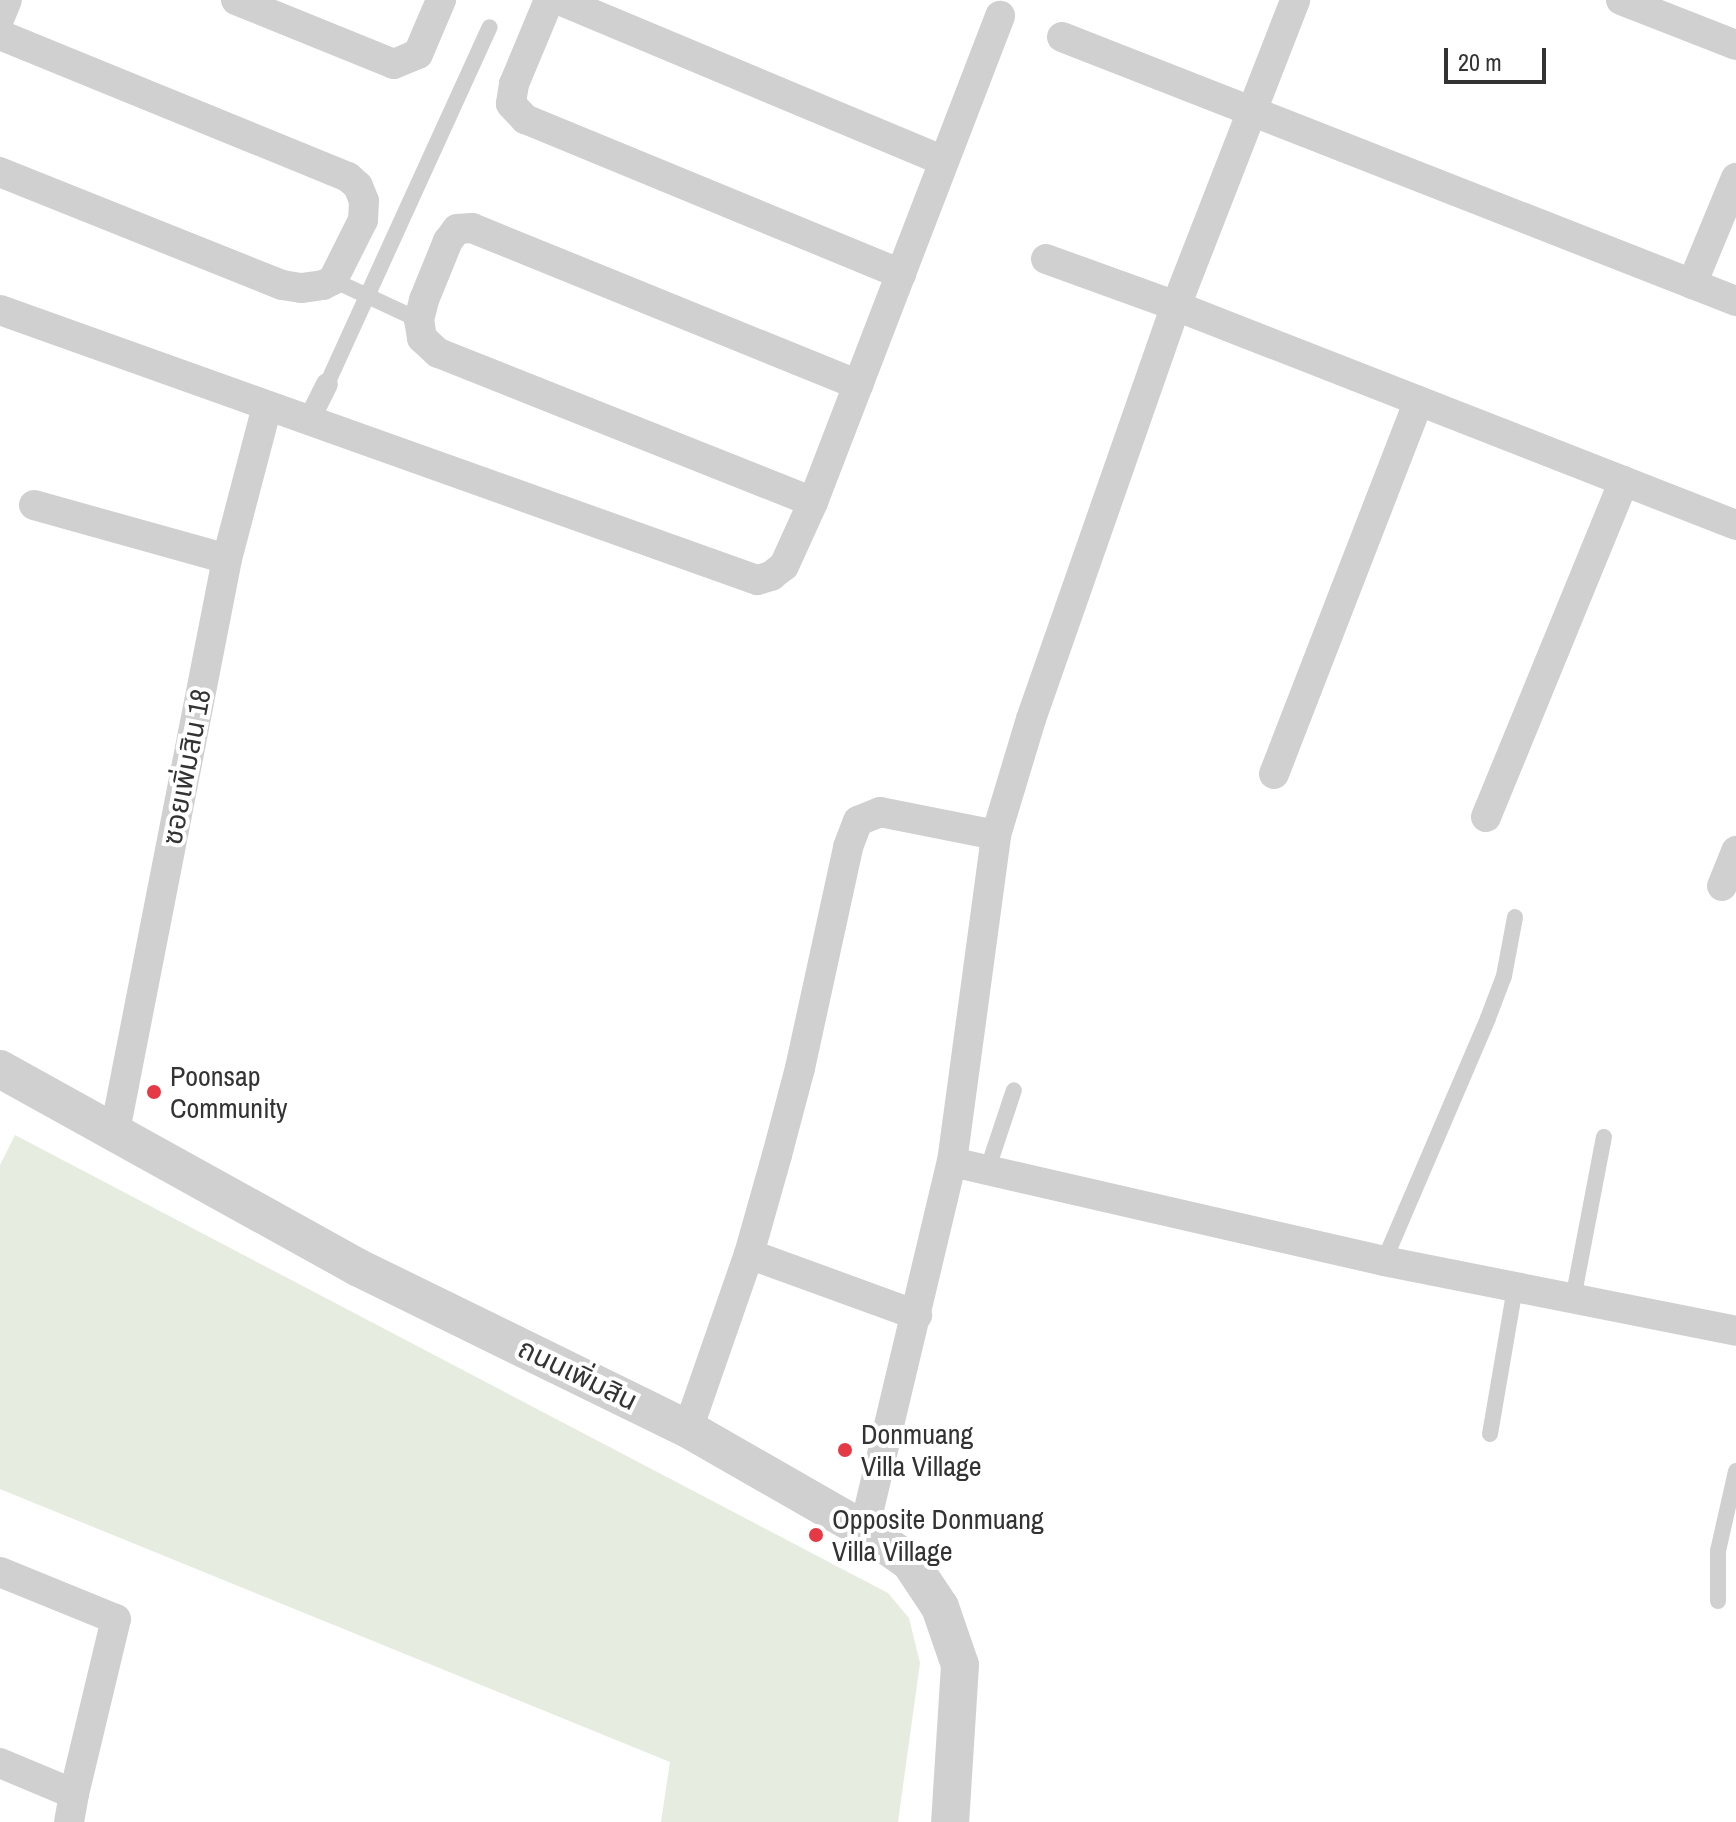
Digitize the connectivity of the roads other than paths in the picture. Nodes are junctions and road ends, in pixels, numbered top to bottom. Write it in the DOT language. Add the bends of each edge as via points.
graph roads {
  1 [pos="7,0"];
  2 [pos="236,0"];
  3 [pos="441,0"];
  4 [pos="549,0"];
  5 [pos="559,0"];
  6 [pos="1295,0"];
  7 [pos="1621,0"];
  8 [pos="1000,16"];
  9 [pos="0,17"];
  10 [pos="490,27"];
  11 [pos="0,35"];
  12 [pos="1062,37"];
  13 [pos="1736,45"];
  14 [pos="1249,111"];
  15 [pos="944,161"];
  16 [pos="0,172"];
  17 [pos="1736,178"];
  18 [pos="1046,259"];
  19 [pos="901,274"];
  20 [pos="333,280"];
  21 [pos="1692,284"];
  22 [pos="366,297"];
  23 [pos="1736,301"];
  24 [pos="1176,306"];
  25 [pos="0,310"];
  26 [pos="419,320"];
  27 [pos="327,384"];
  28 [pos="858,385"];
  29 [pos="1419,401"];
  30 [pos="267,406"];
  31 [pos="309,420"];
  32 [pos="1624,481"];
  33 [pos="813,502"];
  34 [pos="34,505"];
  35 [pos="1736,525"];
  36 [pos="227,559"];
  37 [pos="1274,774"];
  38 [pos="1486,817"];
  39 [pos="996,835"];
  40 [pos="1736,851"];
  41 [pos="1722,886"];
  42 [pos="1515,917"];
  43 [pos="0,1069"];
  44 [pos="1014,1090"];
  45 [pos="115,1131"];
  46 [pos="1604,1137"];
  47 [pos="952,1162"];
  48 [pos="987,1171"];
  49 [pos="749,1254"];
  50 [pos="1384,1261"];
  51 [pos="1515,1287"];
  52 [pos="1573,1299"];
  53 [pos="917,1315"];
  54 [pos="1736,1331"];
  55 [pos="688,1429"];
  56 [pos="1490,1434"];
  57 [pos="1736,1471"];
  58 [pos="864,1530"];
  59 [pos="0,1572"];
  60 [pos="1718,1601"];
  61 [pos="0,1763"];
  62 [pos="71,1808"];
  63 [pos="950,1822"];
  1 -- 9 [label="street"];
  2 -- 3 [label="street" via="394,64 418,54"];
  4 -- 19 [label="street" via="514,84 511,104 525,119"];
  5 -- 15 [label="street"];
  6 -- 14 [label="street"];
  7 -- 13 [label="street"];
  8 -- 15 [label="street"];
  10 -- 22 [label="lane"];
  11 -- 20 [label="street" via="348,177 364,201 363,220"];
  12 -- 14 [label="street"];
  14 -- 21 [label="street"];
  14 -- 24 [label="street"];
  15 -- 19 [label="street"];
  16 -- 20 [label="street" via="282,285 301,288"];
  17 -- 21 [label="street"];
  18 -- 24 [label="street"];
  19 -- 28 [label="street"];
  20 -- 22 [label="lane"];
  21 -- 23 [label="street"];
  22 -- 26 [label="lane"];
  22 -- 27 [label="lane"];
  24 -- 29 [label="street"];
  24 -- 39 [label="street" via="1031,719"];
  25 -- 30 [label="street"];
  26 -- 28 [label="street" via="448,241 457,229 472,228"];
  26 -- 33 [label="street" via="422,338 438,353"];
  27 -- 31 [label="street"];
  28 -- 33 [label="street"];
  29 -- 32 [label="street"];
  29 -- 37 [label="street"];
  30 -- 31 [label="street"];
  30 -- 36 [label="street, ซอยเพิ่มสิน 18"];
  31 -- 33 [label="street" via="757,580 784,566"];
  32 -- 35 [label="street"];
  32 -- 38 [label="street"];
  34 -- 36 [label="street"];
  36 -- 45 [label="street, ซอยเพิ่มสิน 18"];
  39 -- 47 [label="street"];
  39 -- 49 [label="street" via="880,812 858,821 800,1068"];
  40 -- 41 [label="street"];
  42 -- 50 [label="lane" via="1504,976"];
  43 -- 45 [label="street, ถนนเพิ่มสิน"];
  44 -- 48 [label="lane"];
  45 -- 55 [label="street, ถนนเพิ่มสิน" via="359,1268"];
  46 -- 52 [label="lane"];
  47 -- 48 [label="street"];
  47 -- 53 [label="street"];
  48 -- 50 [label="street"];
  49 -- 53 [label="street"];
  49 -- 55 [label="street"];
  50 -- 51 [label="street"];
  51 -- 52 [label="street"];
  51 -- 56 [label="lane"];
  52 -- 54 [label="street"];
  53 -- 58 [label="street"];
  55 -- 58 [label="street, ถนนเพิ่มสิน"];
  57 -- 60 [label="lane" via="1718,1551"];
  58 -- 63 [label="street, ถนนเพิ่มสิน" via="910,1562 940,1607 960,1665"];
  59 -- 62 [label="street" via="116,1619"];
  61 -- 62 [label="street"];
}
